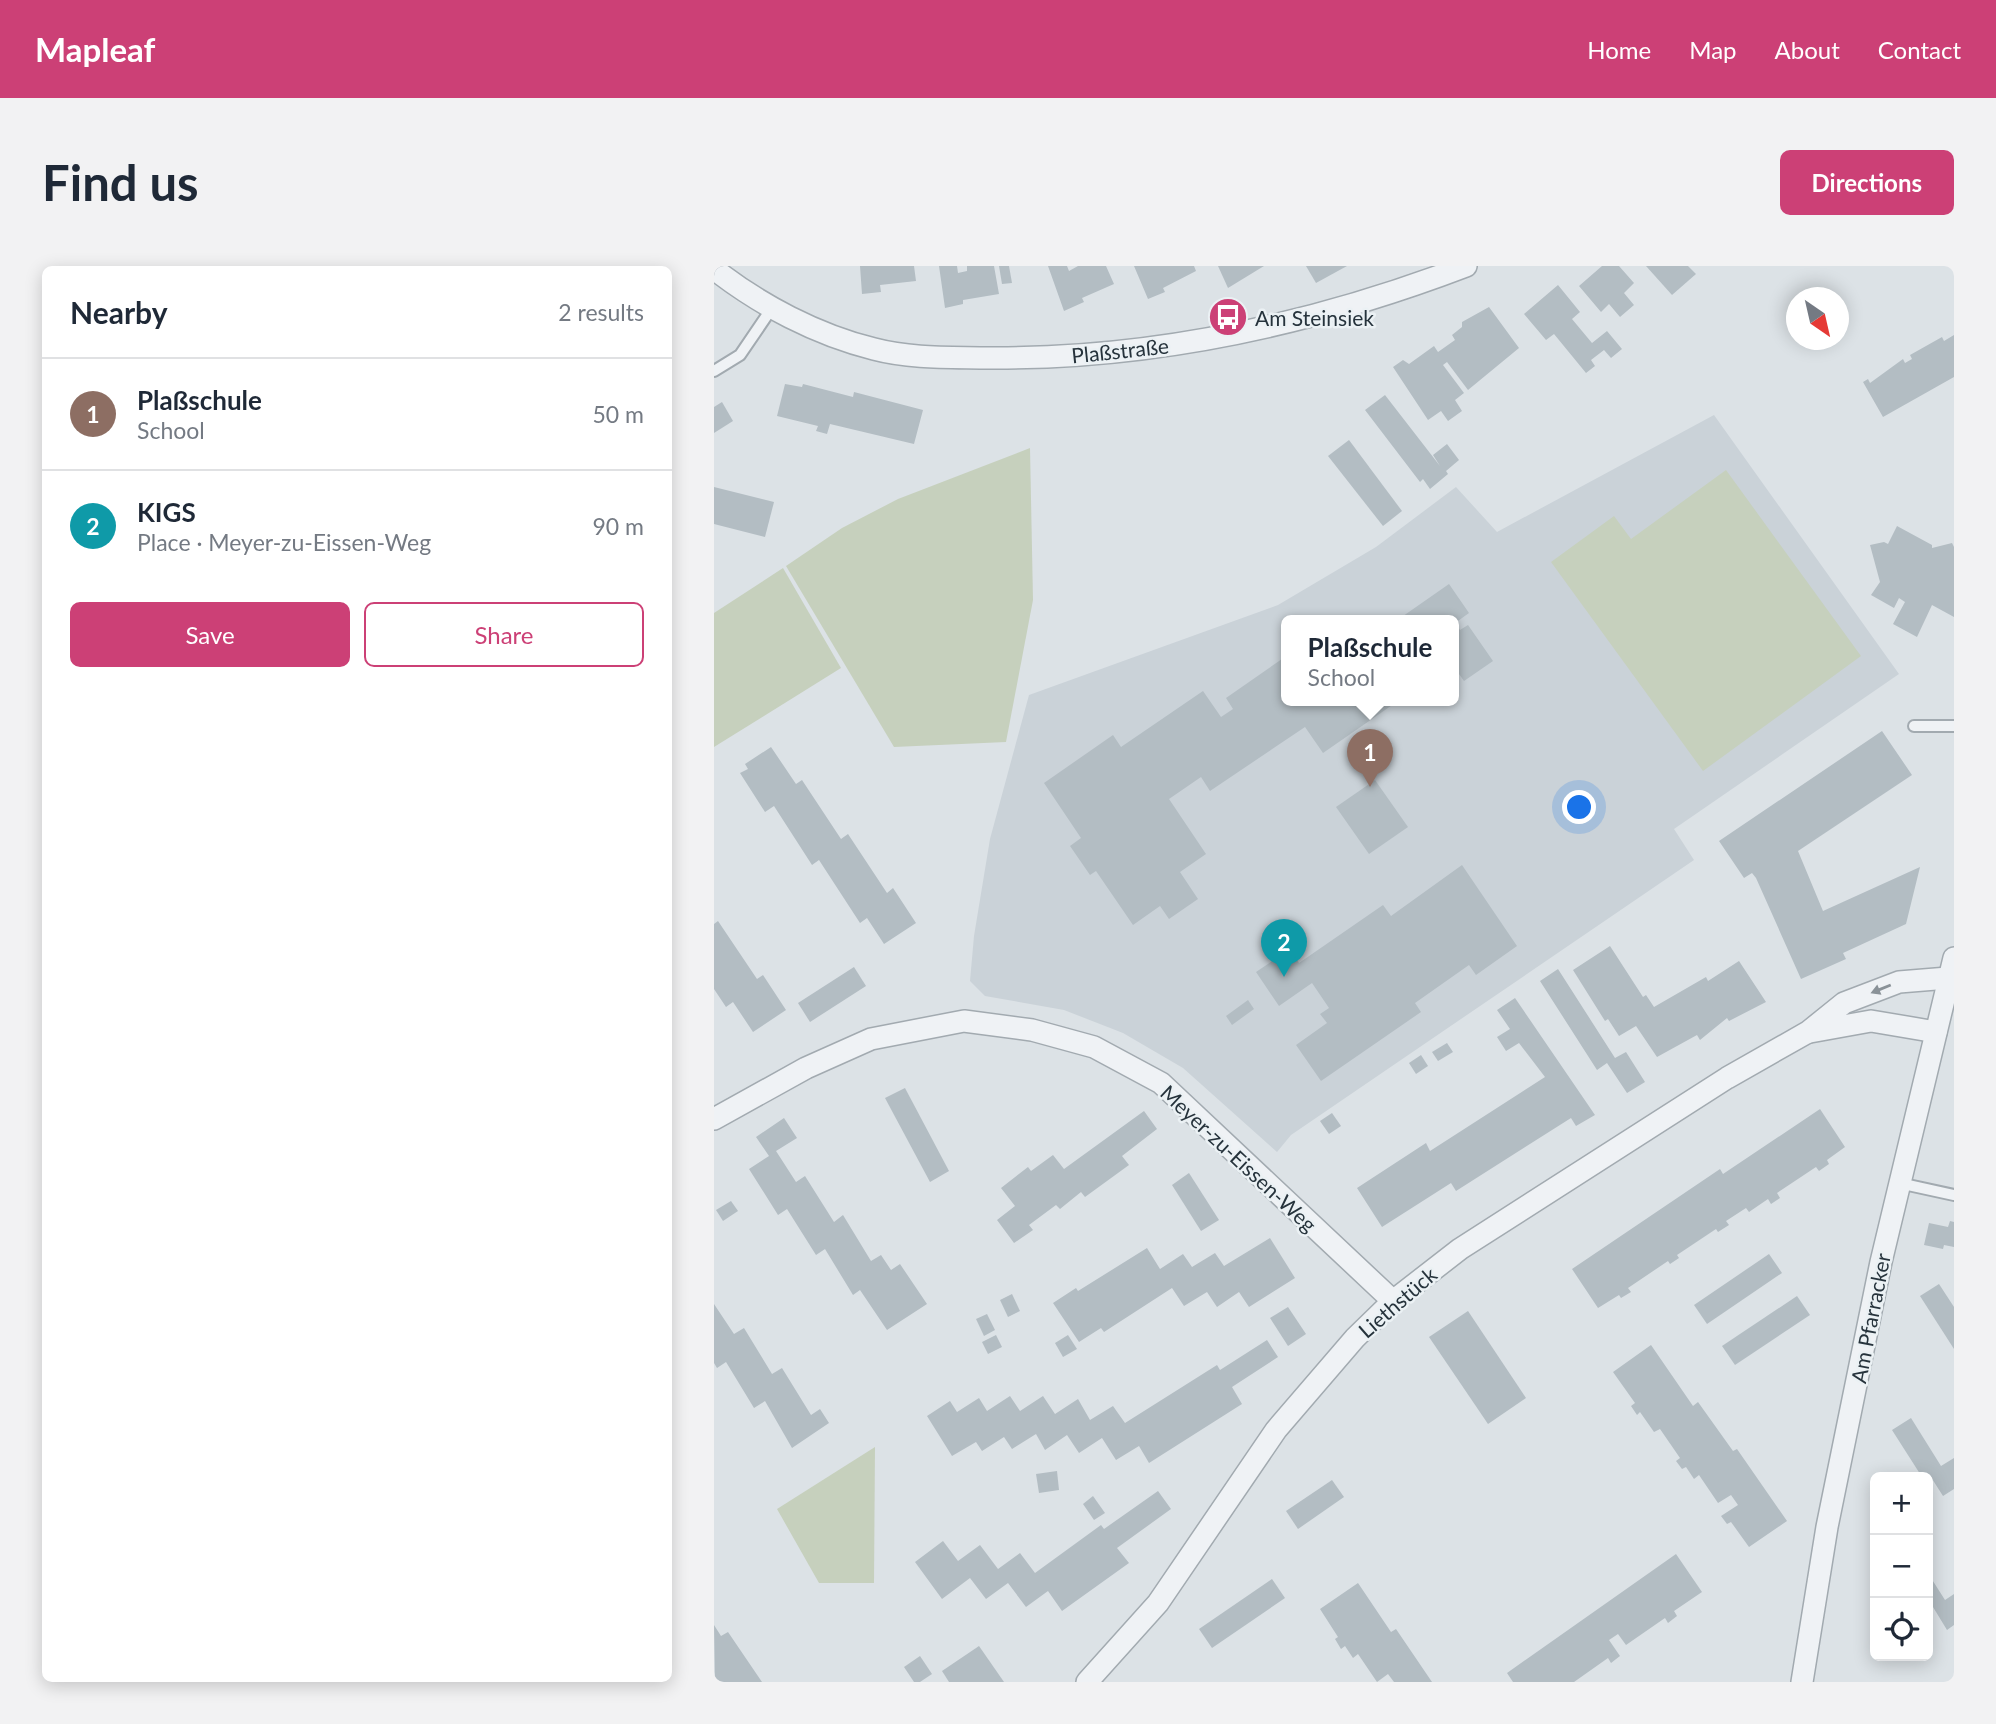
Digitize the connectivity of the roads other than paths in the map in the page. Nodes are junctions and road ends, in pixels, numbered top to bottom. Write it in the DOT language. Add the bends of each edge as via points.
graph roads {
  1 [pos="1466,266"];
  2 [pos="714,269"];
  3 [pos="772,309"];
  4 [pos="714,371"];
  5 [pos="1914,726"];
  6 [pos="1954,726"];
  7 [pos="1951,968"];
  8 [pos="1808,1032"];
  9 [pos="1936,1032"];
  10 [pos="714,1119"];
  11 [pos="1899,1183"];
  12 [pos="1954,1195"];
  13 [pos="1393,1301"];
  14 [pos="1087,1682"];
  15 [pos="1802,1682"];
  1 -- 3 [label="street, Plaßstraße" via="1315,317 1202,341 1093,355 966,358 887,351 825,333"];
  2 -- 3 [label="street, Plaßstraße"];
  3 -- 4 [label="lane" via="740,355"];
  5 -- 6 [label="lane"];
  7 -- 8 [label="street, Liethstück, one-way" via="1844,1003"];
  7 -- 9 [label="street, Am Pfarracker"];
  8 -- 9 [label="street, Liethstück" via="1871,1021"];
  8 -- 13 [label="street, Liethstück" via="1727,1078 1460,1249"];
  9 -- 11 [label="street, Am Pfarracker"];
  10 -- 13 [label="street, Meyer-zu-Eissen-Weg" via="806,1068 871,1039 964,1021 1032,1030 1094,1047 1161,1083"];
  11 -- 12 [label="lane"];
  11 -- 15 [label="street, Am Pfarracker" via="1827,1527"];
  13 -- 14 [label="street, Liethstück" via="1276,1430 1158,1603"];
}
